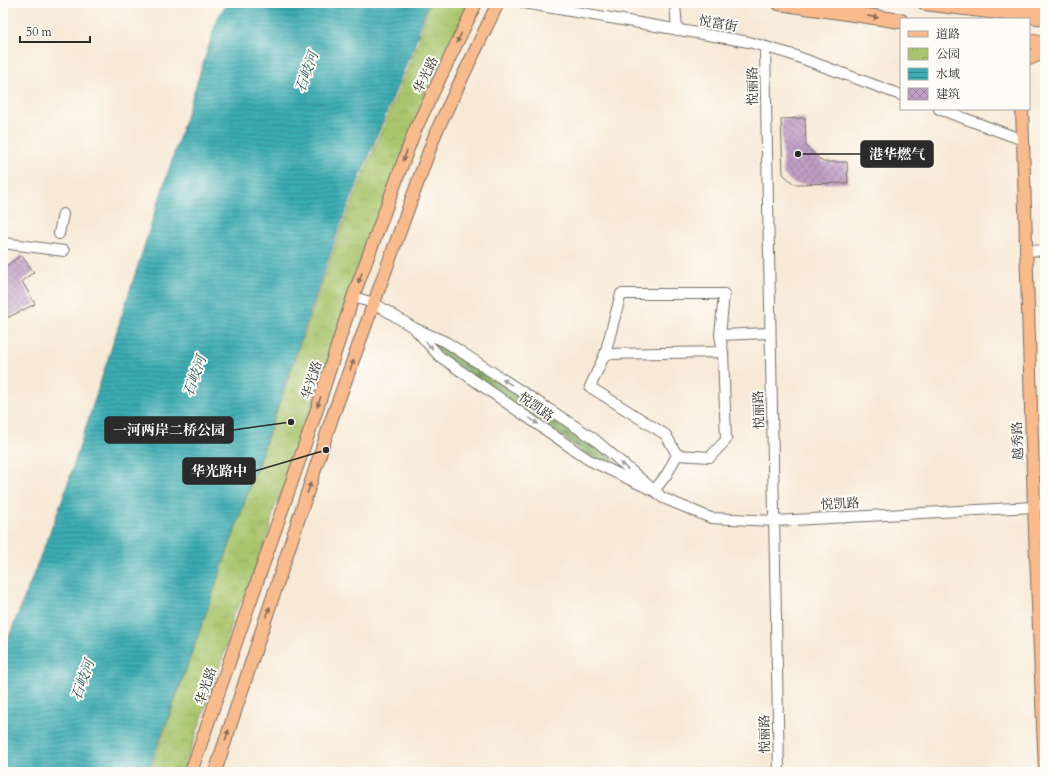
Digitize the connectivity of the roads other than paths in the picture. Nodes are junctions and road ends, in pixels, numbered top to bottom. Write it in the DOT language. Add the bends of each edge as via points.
graph roads {
  1 [pos="476,3"];
  2 [pos="498,3"];
  3 [pos="524,3"];
  4 [pos="676,3"];
  5 [pos="779,3"];
  6 [pos="926,3"];
  7 [pos="1021,3"];
  8 [pos="1045,6"];
  9 [pos="1045,18"];
  10 [pos="900,21"];
  11 [pos="677,30"];
  12 [pos="1030,41"];
  13 [pos="1045,44"];
  14 [pos="765,47"];
  15 [pos="1045,51"];
  16 [pos="1030,58"];
  17 [pos="900,95"];
  18 [pos="942,110"];
  19 [pos="1022,110"];
  20 [pos="1023,140"];
  21 [pos="63,214"];
  22 [pos="59,234"];
  23 [pos="3,243"];
  24 [pos="1025,250"];
  25 [pos="64,251"];
  26 [pos="1045,251"];
  27 [pos="354,297"];
  28 [pos="374,303"];
  29 [pos="414,328"];
  30 [pos="770,333"];
  31 [pos="720,335"];
  32 [pos="723,352"];
  33 [pos="605,354"];
  34 [pos="677,455"];
  35 [pos="654,491"];
  36 [pos="1040,505"];
  37 [pos="775,521"];
  38 [pos="191,772"];
  39 [pos="215,772"];
  40 [pos="779,772"];
  41 [pos="1045,772"];
  1 -- 27 [label="main road, 华光路, one-way" via="415,130"];
  2 -- 28 [label="main road" via="436,132"];
  3 -- 11 [label="street, 悦富街"];
  4 -- 11 [label="street"];
  5 -- 10 [label="highway, one-way"];
  6 -- 9 [label="highway"];
  7 -- 8 [label="highway"];
  11 -- 14 [label="street, 悦富街"];
  12 -- 13 [label="highway"];
  14 -- 17 [label="street, 悦富街"];
  14 -- 30 [label="street, 悦丽路"];
  15 -- 16 [label="highway"];
  18 -- 20 [label="street"];
  19 -- 20 [label="main road, 越秀路"];
  20 -- 24 [label="main road, 越秀路"];
  21 -- 22 [label="street"];
  23 -- 25 [label="street"];
  24 -- 26 [label="street"];
  24 -- 36 [label="main road, 越秀路"];
  27 -- 28 [label="street, 悦凯路"];
  27 -- 38 [label="main road, 华光路, one-way"];
  28 -- 29 [label="street, 悦凯路"];
  39 -- 28 [label="main road, one-way" via="332,418"];
  35 -- 29 [label="street, 悦凯路, one-way" via="593,438 446,342"];
  29 -- 35 [label="street, 悦凯路, one-way" via="439,356 589,460"];
  30 -- 31 [label="street"];
  30 -- 37 [label="street, 悦丽路"];
  31 -- 32 [label="street"];
  31 -- 33 [label="street" via="724,294 621,294"];
  32 -- 33 [label="street"];
  32 -- 34 [label="street" via="726,440 710,457"];
  33 -- 34 [label="street" via="590,386 666,435"];
  34 -- 35 [label="street"];
  35 -- 37 [label="street, 悦凯路" via="663,498 711,518"];
  36 -- 37 [label="street, 悦凯路"];
  36 -- 41 [label="main road, 越秀路"];
  37 -- 40 [label="street, 悦丽路"];
}
